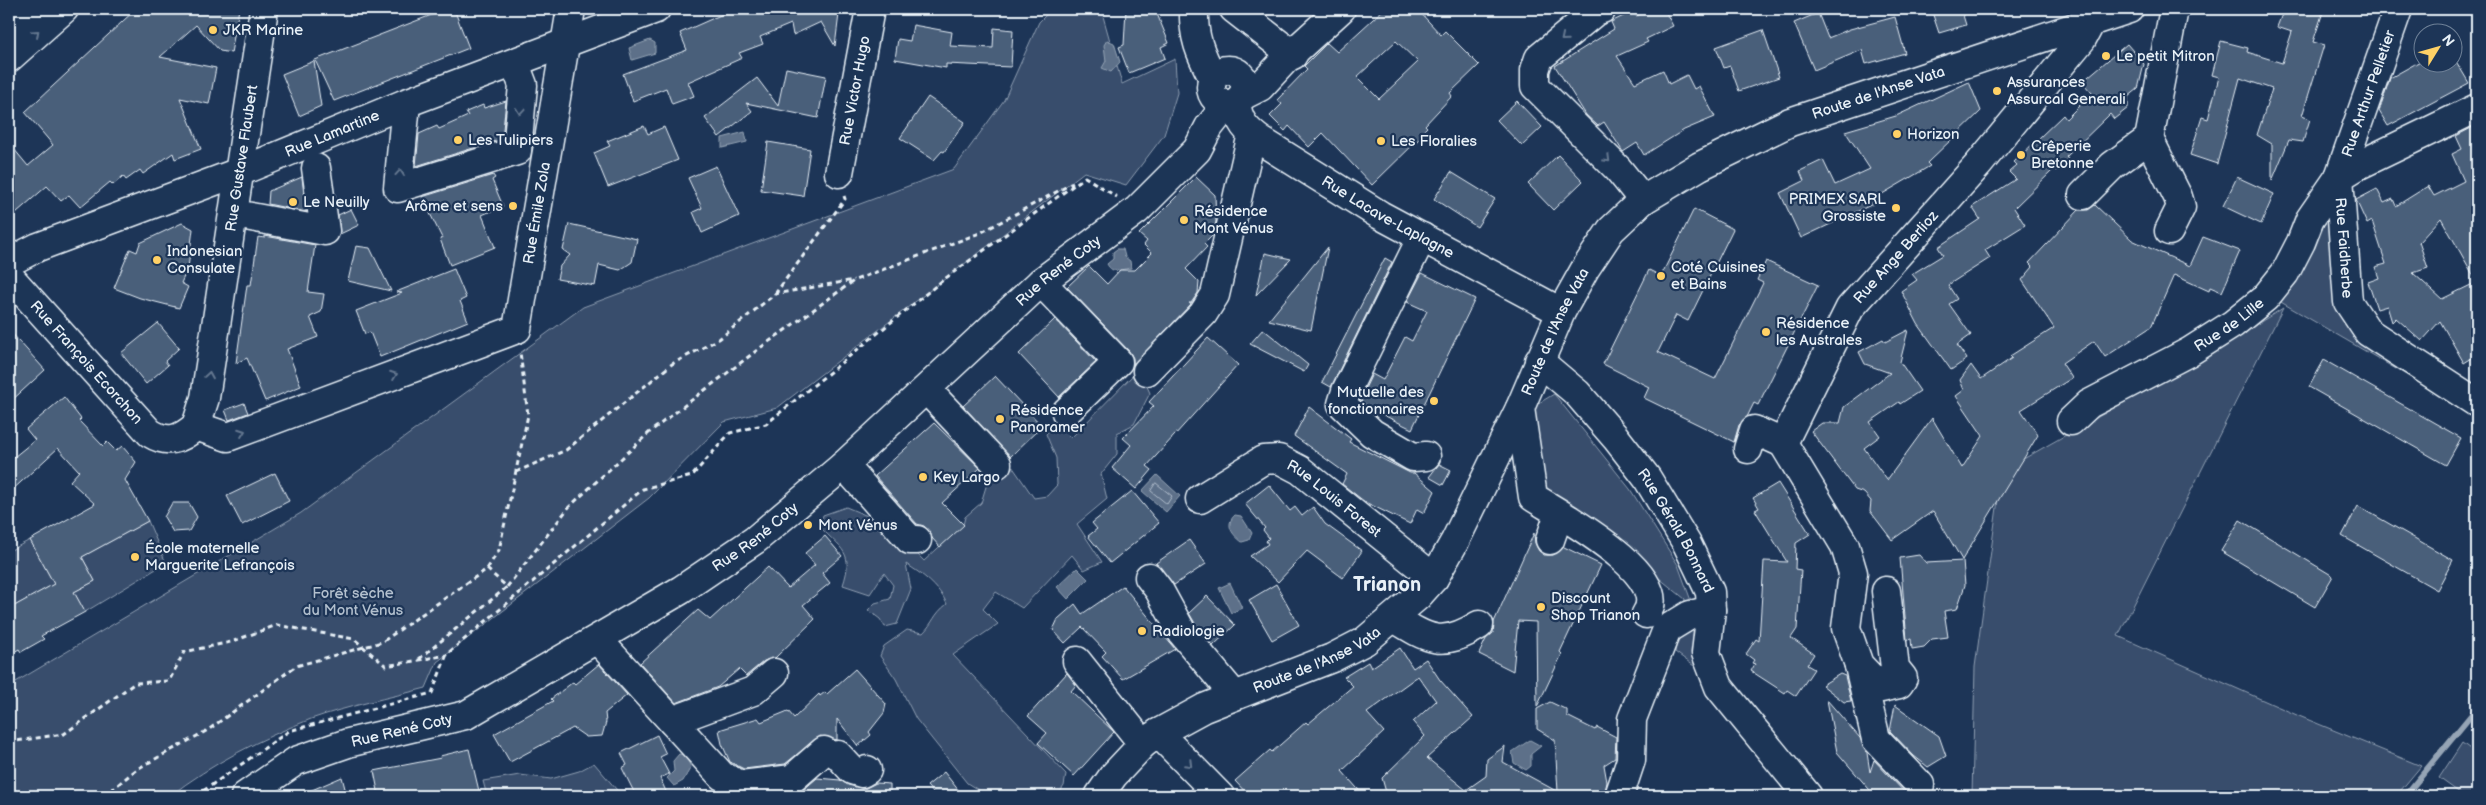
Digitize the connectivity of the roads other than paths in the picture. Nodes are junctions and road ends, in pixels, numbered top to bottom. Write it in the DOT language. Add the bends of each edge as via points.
graph roads {
  1 [pos="30,9"];
  2 [pos="64,9"];
  3 [pos="264,9"];
  4 [pos="571,9"];
  5 [pos="656,9"];
  6 [pos="870,9"];
  7 [pos="1195,9"];
  8 [pos="1234,9"];
  9 [pos="1341,9"];
  10 [pos="1602,9"];
  11 [pos="2129,9"];
  12 [pos="2174,9"];
  13 [pos="2398,9"];
  14 [pos="2090,24"];
  15 [pos="1258,26"];
  16 [pos="9,27"];
  17 [pos="1315,35"];
  18 [pos="564,45"];
  19 [pos="9,58"];
  20 [pos="515,64"];
  21 [pos="1243,79"];
  22 [pos="406,103"];
  23 [pos="2477,108"];
  24 [pos="1250,133"];
  25 [pos="2149,139"];
  26 [pos="1192,153"];
  27 [pos="316,168"];
  28 [pos="239,172"];
  29 [pos="839,173"];
  30 [pos="2338,178"];
  31 [pos="2083,195"];
  32 [pos="1643,200"];
  33 [pos="234,220"];
  34 [pos="2169,231"];
  35 [pos="1422,237"];
  36 [pos="330,243"];
  37 [pos="9,262"];
  38 [pos="9,276"];
  39 [pos="1042,282"];
  40 [pos="1562,312"];
  41 [pos="1540,361"];
  42 [pos="1147,371"];
  43 [pos="927,390"];
  44 [pos="2477,403"];
  45 [pos="1520,408"];
  46 [pos="1066,412"];
  47 [pos="2071,421"];
  48 [pos="196,426"];
  49 [pos="1784,443"];
  50 [pos="1748,449"];
  51 [pos="1426,456"];
  52 [pos="997,464"];
  53 [pos="844,465"];
  54 [pos="1200,499"];
  55 [pos="1559,514"];
  56 [pos="917,540"];
  57 [pos="1550,540"];
  58 [pos="1150,577"];
  59 [pos="1434,578"];
  60 [pos="1886,591"];
  61 [pos="1711,610"];
  62 [pos="1646,614"];
  63 [pos="1394,618"];
  64 [pos="1479,625"];
  65 [pos="598,640"];
  66 [pos="1077,661"];
  67 [pos="1859,665"];
  68 [pos="774,673"];
  69 [pos="1234,695"];
  70 [pos="672,721"];
  71 [pos="1150,739"];
  72 [pos="867,770"];
  73 [pos="1920,785"];
  74 [pos="245,796"];
  75 [pos="1099,796"];
  76 [pos="1220,796"];
  77 [pos="1619,796"];
  78 [pos="1808,796"];
  1 -- 16 [label="street"];
  19 -- 2 [label="street, one-way"];
  3 -- 28 [label="street, Rue Gustave Flaubert"];
  4 -- 18 [label="street, Rue Émile Zola"];
  5 -- 18 [label="street, Rue Lamartine"];
  6 -- 29 [label="street, Rue Victor Hugo"];
  7 -- 21 [label="street"];
  8 -- 15 [label="street"];
  8 -- 21 [label="street" via="1261,47"];
  9 -- 17 [label="street"];
  10 -- 32 [label="street, one-way" via="1539,58 1535,86 1618,169"];
  11 -- 14 [label="street, Route de l'Anse Vata"];
  12 -- 25 [label="street"];
  13 -- 30 [label="street, Rue Arthur Pelletier"];
  14 -- 32 [label="street, Route de l'Anse Vata" via="1790,122 1709,161"];
  14 -- 49 [label="street, Rue Ange Berlioz" via="2082,39 1978,165 1850,308"];
  15 -- 17 [label="street" via="1287,35"];
  15 -- 21 [label="street"];
  17 -- 21 [label="street"];
  18 -- 20 [label="street, Rue Lamartine"];
  48 -- 18 [label="street, Rue Émile Zola, one-way" via="228,437 517,329"];
  20 -- 22 [label="street, Rue Lamartine"];
  20 -- 22 [label="street, one-way" via="523,85 517,151 398,188"];
  21 -- 24 [label="street" via="1237,114"];
  21 -- 26 [label="street" via="1193,130"];
  22 -- 28 [label="street, Rue Lamartine"];
  23 -- 30 [label="street"];
  24 -- 26 [label="street" via="1230,131"];
  24 -- 35 [label="street, Rue Lacave-Laplagne" via="1380,215"];
  24 -- 42 [label="street" via="1215,295 1203,314"];
  25 -- 31 [label="street" via="2113,165"];
  25 -- 34 [label="street" via="2180,202 2181,207"];
  26 -- 39 [label="street, Rue René Coty" via="1137,210"];
  27 -- 33 [label="street" via="326,231"];
  28 -- 33 [label="street, Rue Gustave Flaubert"];
  28 -- 37 [label="street, Rue Lamartine" via="38,247"];
  30 -- 44 [label="street, Rue Faidherbe" via="2348,302 2368,332"];
  30 -- 47 [label="street, Rue de Lille" via="2310,218 2285,273 2265,298 2233,324 2189,352 2089,404"];
  32 -- 40 [label="street, Route de l'Anse Vata" via="1611,230"];
  33 -- 36 [label="street"];
  48 -- 33 [label="street, Rue Gustave Flaubert, one-way" via="205,398"];
  35 -- 40 [label="street, Rue Lacave-Laplagne"];
  35 -- 51 [label="street" via="1342,404 1372,433 1413,457"];
  38 -- 48 [label="street, Rue François Ecorchon" via="150,433 169,441"];
  39 -- 43 [label="street, Rue René Coty"];
  39 -- 46 [label="street" via="1118,362"];
  40 -- 41 [label="street, Route de l'Anse Vata"];
  41 -- 45 [label="street, Route de l'Anse Vata"];
  41 -- 61 [label="street, Rue Gérald Bonnard" via="1577,393 1646,478 1703,574 1710,592"];
  43 -- 52 [label="street"];
  43 -- 53 [label="street, Rue René Coty"];
  45 -- 55 [label="street" via="1533,497"];
  45 -- 59 [label="street, Route de l'Anse Vata"];
  49 -- 50 [label="street" via="1754,430"];
  49 -- 67 [label="street" via="1846,546 1853,573 1846,628"];
  53 -- 56 [label="street" via="910,540"];
  53 -- 65 [label="street, Rue René Coty" via="755,540"];
  54 -- 59 [label="street, Rue Louis Forest" via="1263,460 1279,459 1300,470"];
  55 -- 57 [label="street"];
  55 -- 62 [label="street" via="1623,557 1644,580 1650,595"];
  58 -- 69 [label="street" via="1183,634"];
  59 -- 63 [label="street, Route de l'Anse Vata"];
  60 -- 67 [label="street" via="1895,668 1903,678 1899,684 1881,688"];
  61 -- 77 [label="street" via="1690,615 1667,629 1632,719 1630,760"];
  61 -- 78 [label="street, Rue Gérald Bonnard" via="1706,653 1719,688"];
  63 -- 64 [label="street" via="1416,632 1438,639 1452,640"];
  63 -- 69 [label="street, Route de l'Anse Vata" via="1365,641 1332,658"];
  65 -- 70 [label="street"];
  65 -- 74 [label="street, Rue René Coty" via="466,715 348,743 296,761"];
  66 -- 71 [label="street"];
  67 -- 73 [label="street" via="1876,739"];
  68 -- 70 [label="street" via="753,691"];
  69 -- 71 [label="street, Route de l'Anse Vata" via="1180,719"];
  70 -- 72 [label="street" via="722,776 741,785 792,779 831,753 852,770 862,773"];
  71 -- 75 [label="street, Route de l'Anse Vata" via="1113,776"];
  71 -- 76 [label="street, one-way"];
}
